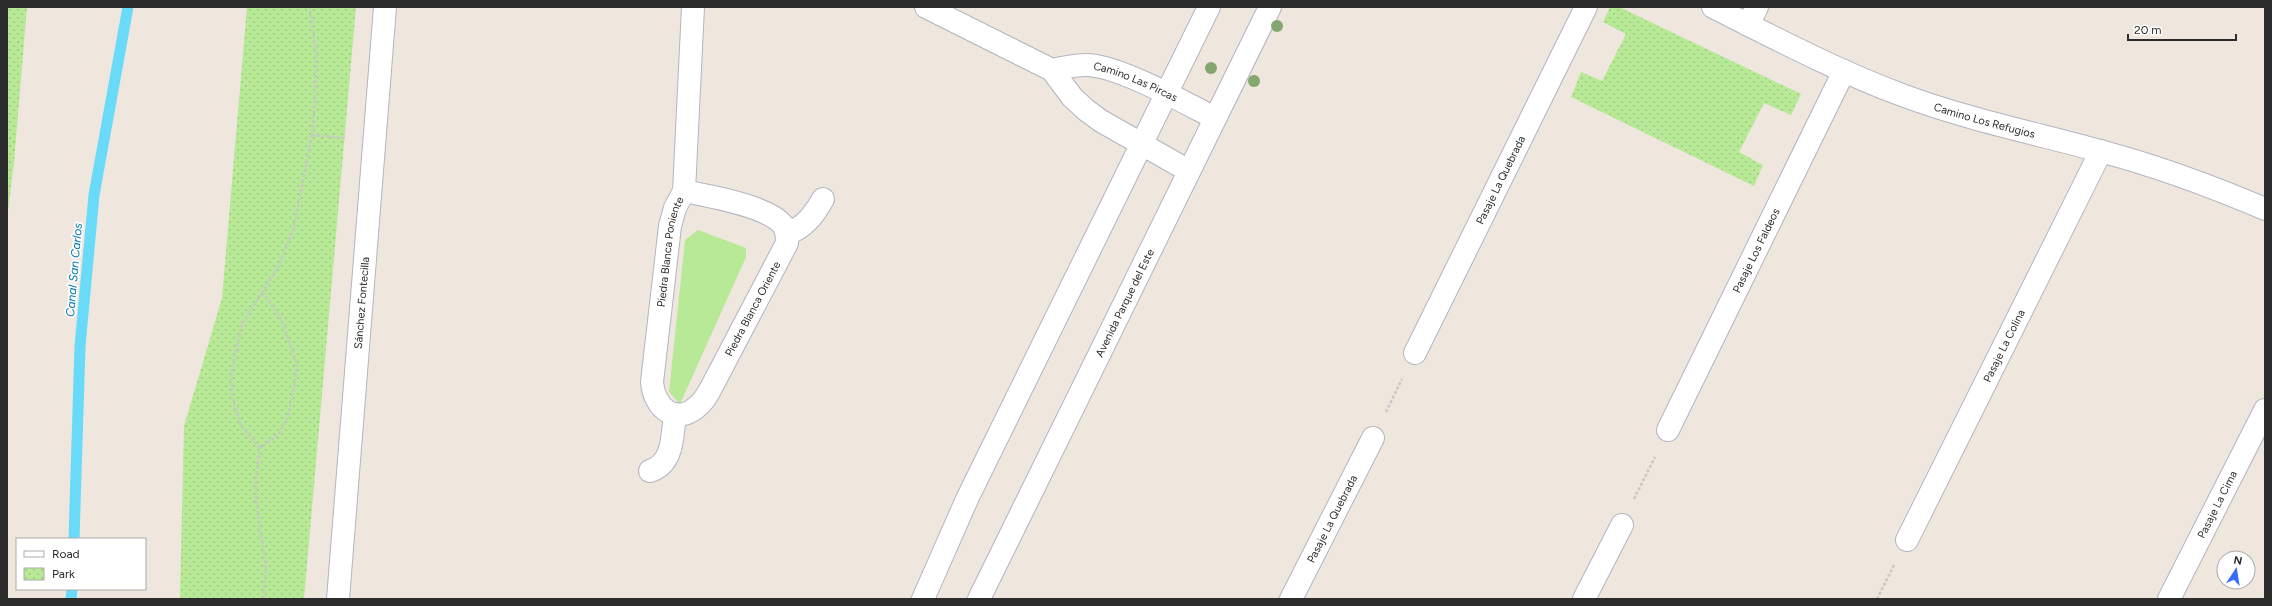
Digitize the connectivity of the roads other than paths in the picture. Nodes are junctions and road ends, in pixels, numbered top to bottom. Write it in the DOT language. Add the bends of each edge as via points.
graph roads {
  1 [pos="385,7"];
  2 [pos="693,7"];
  3 [pos="926,7"];
  4 [pos="1209,7"];
  5 [pos="1270,7"];
  6 [pos="1586,7"];
  7 [pos="1713,7"];
  8 [pos="1753,16"];
  9 [pos="1052,70"];
  10 [pos="1844,71"];
  11 [pos="1166,94"];
  12 [pos="1215,118"];
  13 [pos="1141,144"];
  14 [pos="2101,151"];
  15 [pos="1189,170"];
  16 [pos="684,191"];
  17 [pos="823,199"];
  18 [pos="2265,209"];
  19 [pos="787,234"];
  20 [pos="1416,353"];
  21 [pos="2265,410"];
  22 [pos="675,414"];
  23 [pos="1668,430"];
  24 [pos="1373,438"];
  25 [pos="650,471"];
  26 [pos="1622,525"];
  27 [pos="1907,540"];
  28 [pos="338,599"];
  29 [pos="923,599"];
  30 [pos="979,599"];
  31 [pos="1291,599"];
  32 [pos="1584,599"];
  33 [pos="2169,599"];
  1 -- 28 [label="street, Sánchez Fontecilla"];
  2 -- 16 [label="street, Piedra Blanca Poniente"];
  3 -- 9 [label="street"];
  4 -- 11 [label="street"];
  5 -- 12 [label="street, Avenida Parque del Este"];
  6 -- 20 [label="street, Pasaje La Quebrada"];
  7 -- 8 [label="street, Camino Los Refugios"];
  8 -- 10 [label="street, Camino Los Refugios"];
  9 -- 11 [label="street, Camino Las Pircas" via="1086,64 1106,68"];
  9 -- 13 [label="street" via="1072,97 1086,110"];
  10 -- 14 [label="street, Camino Los Refugios" via="1933,105"];
  10 -- 23 [label="street, Pasaje Los Faldeos"];
  11 -- 12 [label="street, Camino Las Pircas"];
  11 -- 13 [label="street"];
  12 -- 15 [label="street, Avenida Parque del Este"];
  13 -- 15 [label="street"];
  13 -- 29 [label="street" via="968,497"];
  14 -- 18 [label="street, Camino Los Refugios" via="2214,187"];
  14 -- 27 [label="street, Pasaje La Colina"];
  15 -- 30 [label="street, Avenida Parque del Este"];
  16 -- 19 [label="street" via="742,205 762,213 778,220"];
  16 -- 22 [label="street, Piedra Blanca Poniente" via="675,208 670,226 652,382 653,394 659,406"];
  17 -- 19 [label="street" via="804,225"];
  19 -- 22 [label="street, Piedra Blanca Oriente" via="787,243 710,390 699,406"];
  21 -- 33 [label="street, Pasaje La Cima"];
  22 -- 25 [label="street" via="669,456 658,468"];
  24 -- 31 [label="street, Pasaje La Quebrada"];
  26 -- 32 [label="street"];
}
